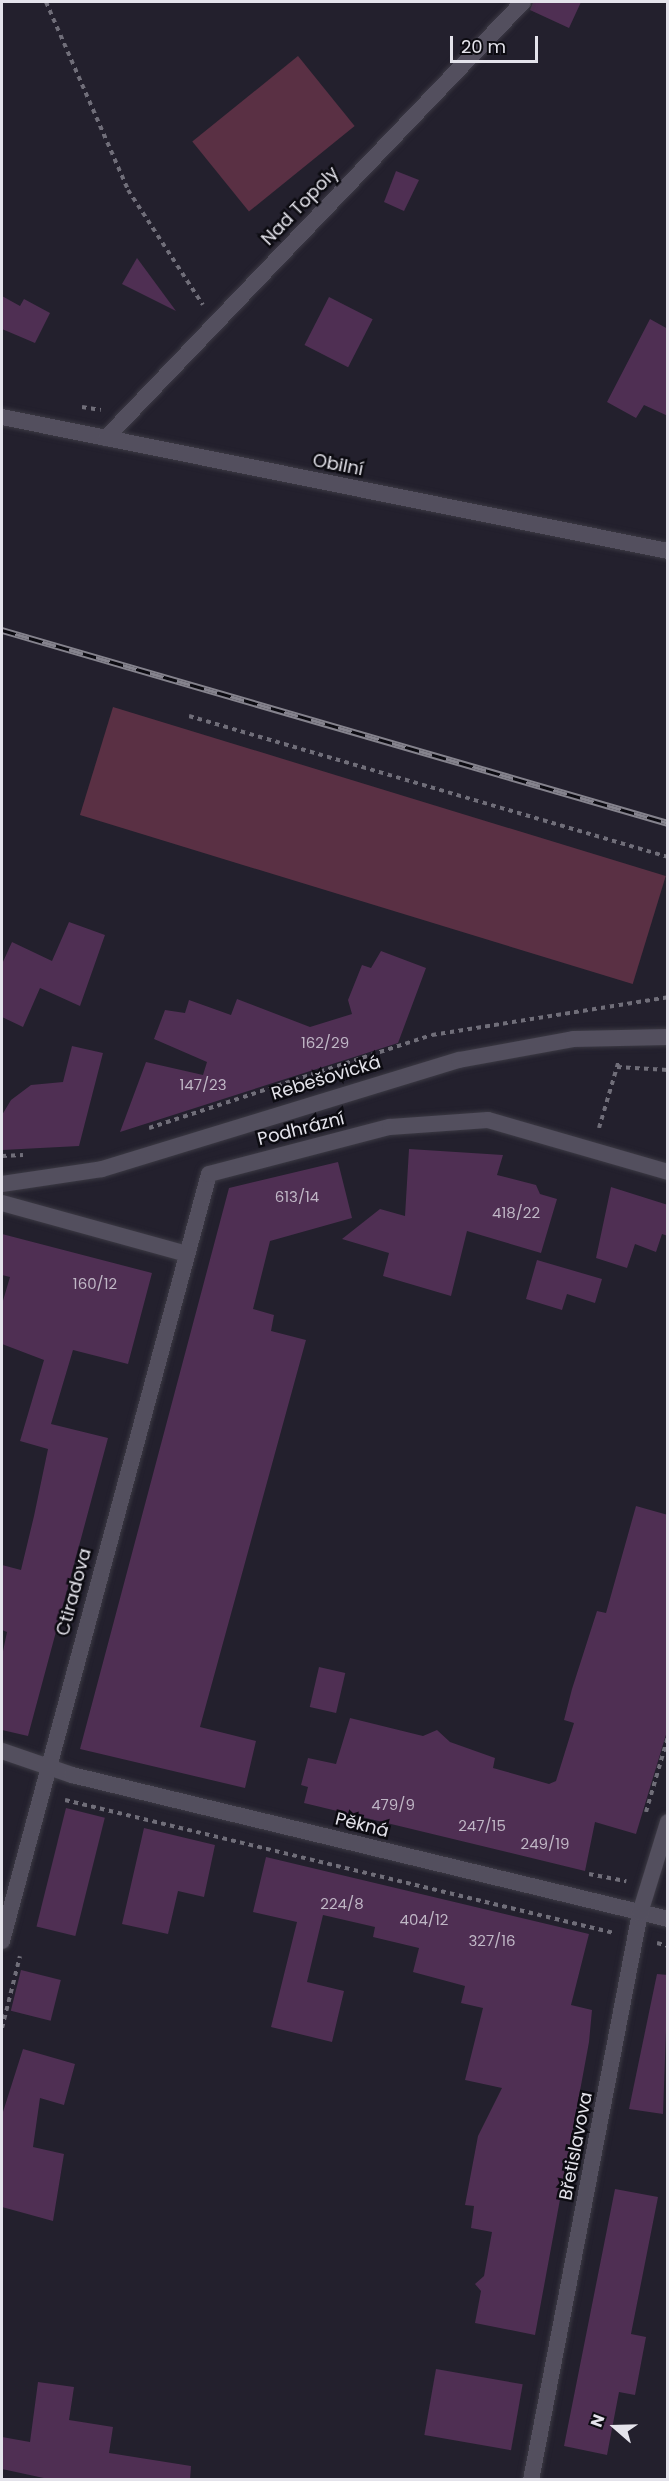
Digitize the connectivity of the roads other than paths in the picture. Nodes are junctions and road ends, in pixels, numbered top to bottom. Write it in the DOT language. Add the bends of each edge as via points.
graph roads {
  1 [pos="523,2"];
  2 [pos="2,417"];
  3 [pos="106,438"];
  4 [pos="668,551"];
  5 [pos="668,1036"];
  6 [pos="668,1172"];
  7 [pos="2,1184"];
  8 [pos="2,1203"];
  9 [pos="183,1253"];
  10 [pos="2,1751"];
  11 [pos="48,1766"];
  12 [pos="668,1822"];
  13 [pos="640,1913"];
  14 [pos="668,1919"];
  15 [pos="2,1941"];
  16 [pos="531,2480"];
  1 -- 3 [label="street, Nad Topoly"];
  2 -- 3 [label="street, Obilní"];
  3 -- 4 [label="street, Obilní"];
  5 -- 7 [label="street, Rebešovická" via="573,1039 438,1065 102,1169"];
  6 -- 9 [label="street, Podhrázní" via="488,1120 390,1127 209,1174"];
  8 -- 9 [label="street"];
  9 -- 11 [label="street, Ctiradova"];
  10 -- 11 [label="street, Pěkná"];
  11 -- 13 [label="street, Pěkná"];
  11 -- 15 [label="street, Ctiradova"];
  12 -- 13 [label="street, Břetislavova"];
  13 -- 14 [label="street, Pěkná"];
  13 -- 16 [label="street, Břetislavova"];
}
